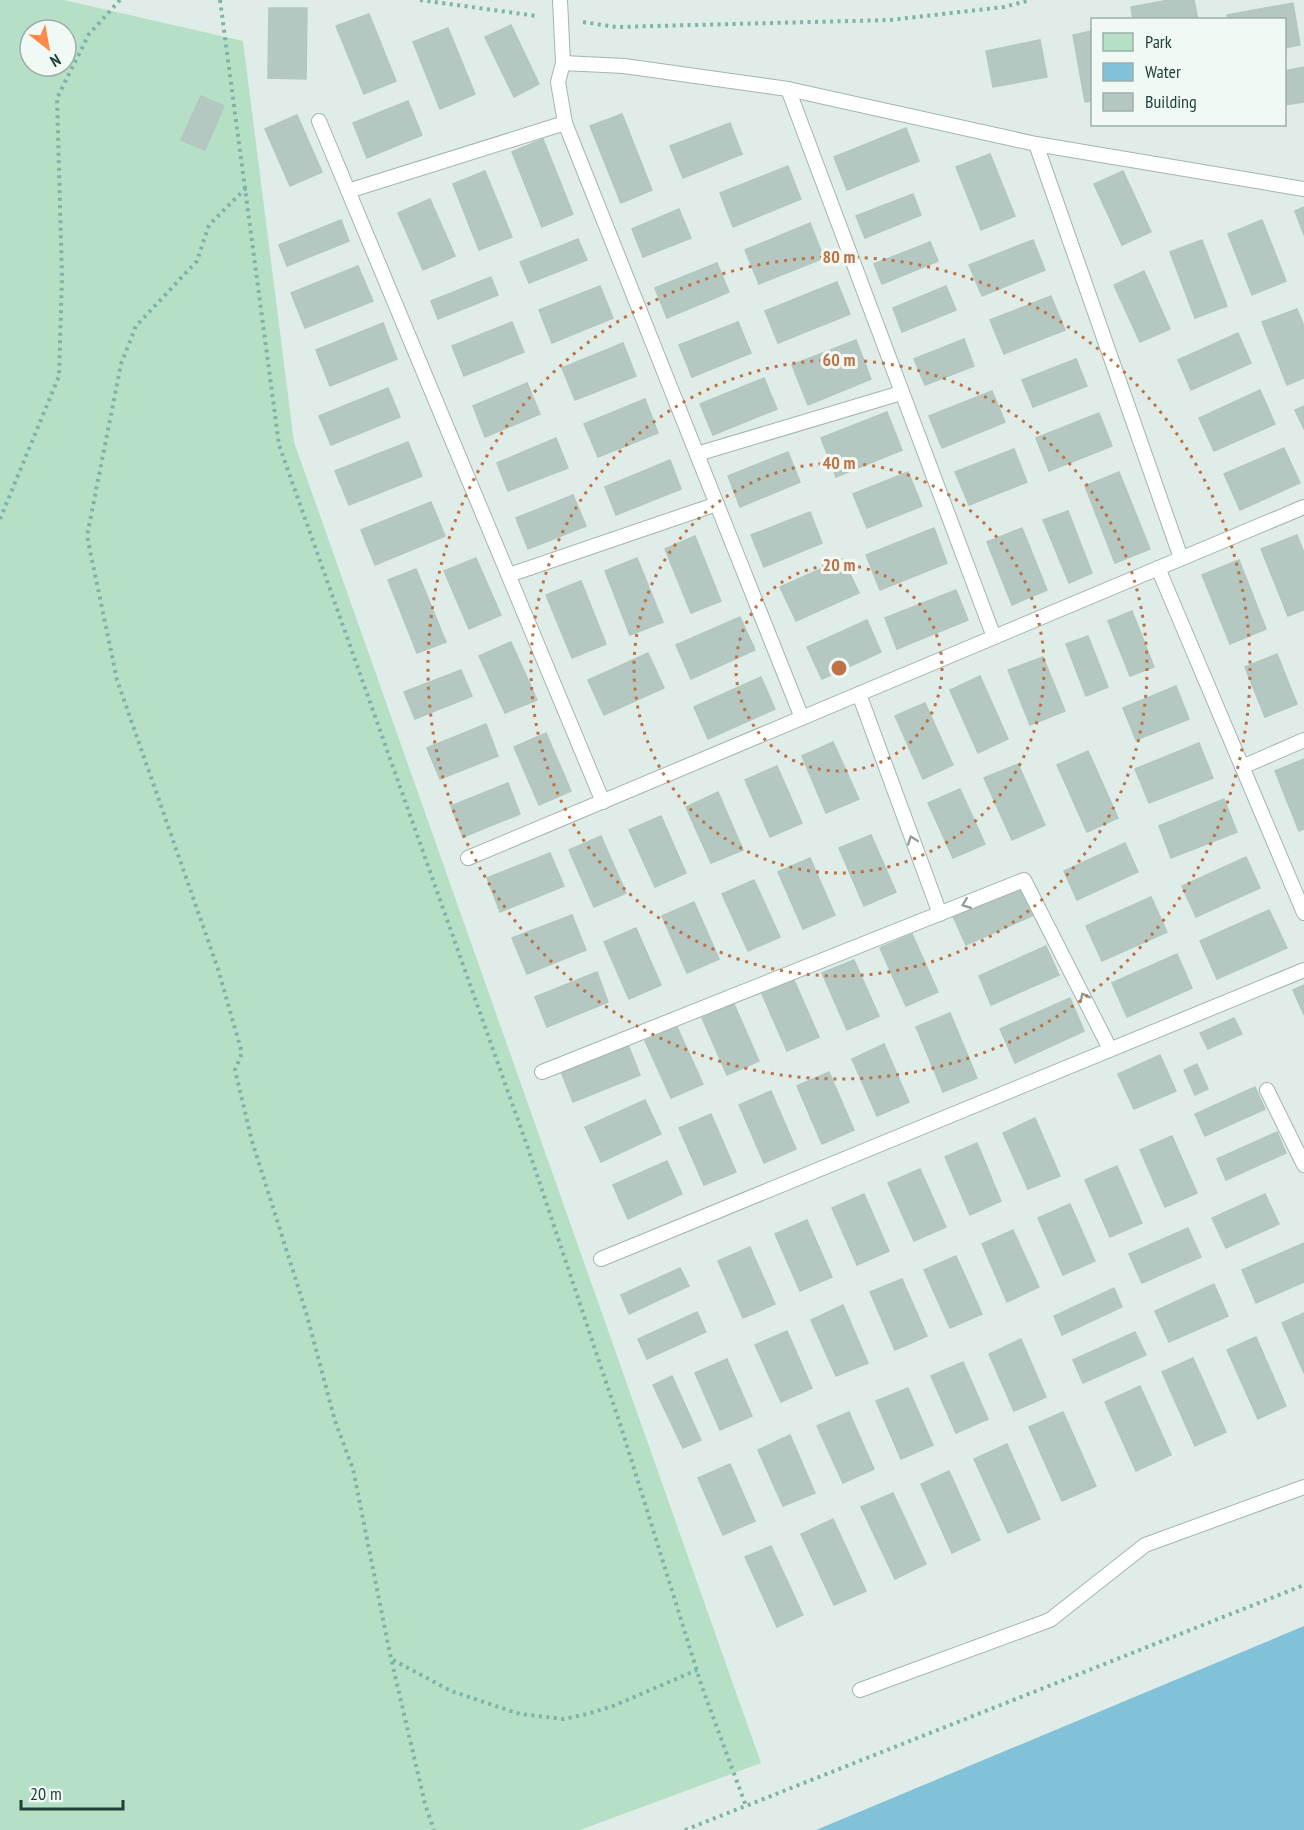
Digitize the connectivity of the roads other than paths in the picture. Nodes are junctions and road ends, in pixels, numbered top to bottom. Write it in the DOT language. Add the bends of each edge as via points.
graph roads {
  1 [pos="560,0"];
  2 [pos="563,63"];
  3 [pos="788,89"];
  4 [pos="319,121"];
  5 [pos="565,123"];
  6 [pos="1036,144"];
  7 [pos="1304,189"];
  8 [pos="348,191"];
  9 [pos="901,393"];
  10 [pos="697,454"];
  11 [pos="717,504"];
  12 [pos="1304,507"];
  13 [pos="1181,558"];
  14 [pos="1158,568"];
  15 [pos="508,575"];
  16 [pos="994,637"];
  17 [pos="859,694"];
  18 [pos="802,718"];
  19 [pos="1304,740"];
  20 [pos="1242,767"];
  21 [pos="603,802"];
  22 [pos="468,858"];
  23 [pos="1304,914"];
  24 [pos="940,915"];
  25 [pos="1304,970"];
  26 [pos="1110,1049"];
  27 [pos="542,1072"];
  28 [pos="1267,1090"];
  29 [pos="1304,1165"];
  30 [pos="601,1259"];
  31 [pos="1304,1487"];
  32 [pos="860,1690"];
  1 -- 2 [label="lane"];
  2 -- 3 [label="lane" via="624,66"];
  2 -- 5 [label="lane" via="558,82"];
  3 -- 6 [label="lane"];
  3 -- 9 [label="lane"];
  4 -- 8 [label="lane"];
  5 -- 8 [label="lane"];
  5 -- 10 [label="lane"];
  6 -- 7 [label="lane"];
  6 -- 13 [label="lane"];
  8 -- 15 [label="lane"];
  9 -- 10 [label="lane"];
  9 -- 16 [label="lane"];
  10 -- 11 [label="lane"];
  11 -- 15 [label="lane"];
  11 -- 18 [label="lane"];
  12 -- 13 [label="lane"];
  13 -- 14 [label="lane"];
  14 -- 16 [label="lane"];
  14 -- 20 [label="lane"];
  15 -- 21 [label="lane"];
  16 -- 17 [label="lane"];
  17 -- 18 [label="lane"];
  24 -- 17 [label="lane, one-way"];
  18 -- 21 [label="lane"];
  19 -- 20 [label="lane"];
  20 -- 23 [label="lane"];
  21 -- 22 [label="lane"];
  26 -- 24 [label="lane, one-way" via="1024,880"];
  24 -- 27 [label="lane"];
  25 -- 26 [label="lane"];
  26 -- 30 [label="lane"];
  28 -- 29 [label="lane"];
  31 -- 32 [label="lane" via="1145,1545 1050,1620"];
}
